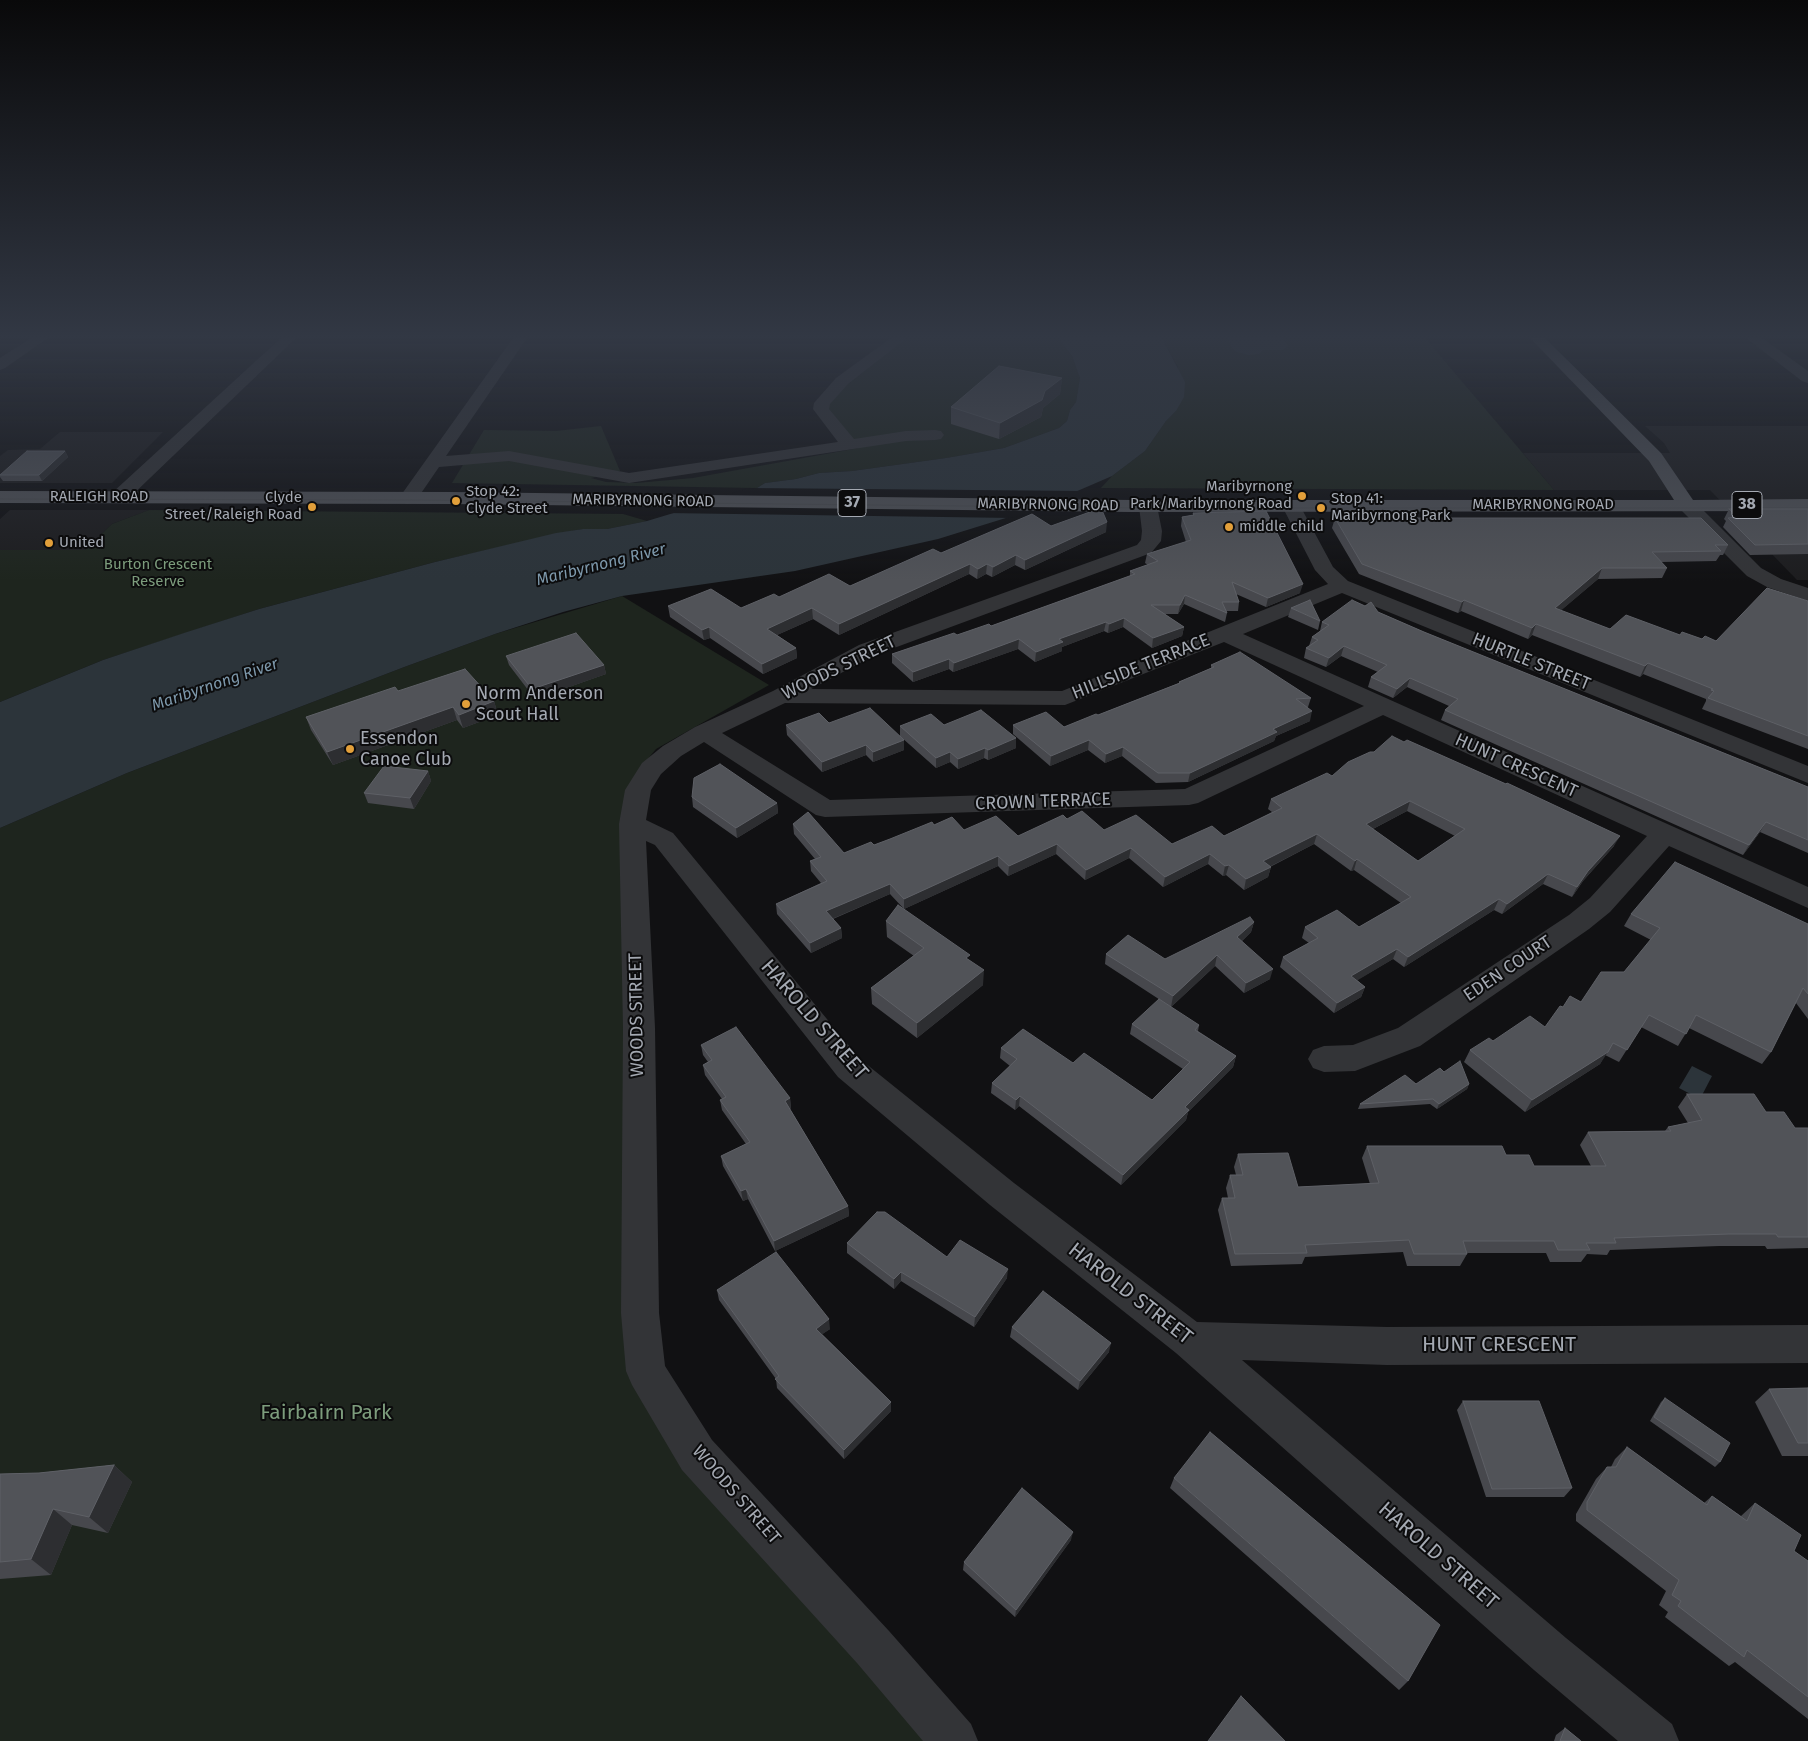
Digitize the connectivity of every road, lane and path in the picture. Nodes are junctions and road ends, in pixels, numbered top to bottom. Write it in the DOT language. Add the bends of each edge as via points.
graph roads {
  1 [pos="202,419"];
  2 [pos="464,419"];
  3 [pos="828,419"];
  4 [pos="1618,419"];
  5 [pos="935,435"];
  6 [pos="849,444"];
  7 [pos="434,462"];
  8 [pos="0,497"];
  9 [pos="119,497"];
  10 [pos="408,498"];
  11 [pos="1687,505"];
  12 [pos="1808,505"];
  13 [pos="1148,506"];
  14 [pos="1291,506"];
  15 [pos="1341,585"];
  16 [pos="1808,595"];
  17 [pos="1225,634"];
  18 [pos="781,696"];
  19 [pos="1383,706"];
  20 [pos="704,732"];
  21 [pos="1808,775"];
  22 [pos="632,824"];
  23 [pos="1665,833"];
  24 [pos="1808,898"];
  25 [pos="1324,1059"];
  26 [pos="1190,1340"];
  27 [pos="1808,1344"];
  28 [pos="954,1741"];
  29 [pos="1656,1741"];
  1 -- 9 [label="street"];
  2 -- 7 [label="street"];
  3 -- 6 [label="street"];
  4 -- 11 [label="main road" via="1655,457"];
  5 -- 6 [label="street"];
  6 -- 7 [label="street" via="629,478 509,456"];
  7 -- 10 [label="street"];
  8 -- 9 [label="main road, RALEIGH ROAD / 37"];
  9 -- 10 [label="main road, RALEIGH ROAD / 37"];
  10 -- 13 [label="main road, MARIBYRNONG ROAD / 37"];
  11 -- 12 [label="main road, MARIBYRNONG ROAD / 38"];
  11 -- 14 [label="main road, MARIBYRNONG ROAD / 37"];
  11 -- 16 [label="street" via="1754,572"];
  13 -- 14 [label="main road, MARIBYRNONG ROAD / 37"];
  13 -- 18 [label="street, WOODS STREET" via="1152,531 1151,540 1144,549 867,650"];
  14 -- 15 [label="street, HURTLE STREET" via="1325,570"];
  15 -- 17 [label="street, HILLSIDE TERRACE"];
  15 -- 21 [label="street, HURTLE STREET"];
  17 -- 18 [label="street, HILLSIDE TERRACE" via="1065,698"];
  17 -- 19 [label="street, HUNT CRESCENT"];
  18 -- 20 [label="street, WOODS STREET"];
  19 -- 20 [label="street, CROWN TERRACE" via="1189,797 825,809"];
  19 -- 23 [label="street, HUNT CRESCENT"];
  20 -- 22 [label="street, WOODS STREET" via="672,751 651,769 638,790"];
  22 -- 26 [label="street, HAROLD STREET" via="664,839 850,1068 1002,1194"];
  22 -- 28 [label="street, WOODS STREET" via="639,1028 640,1313 646,1371 697,1455 873,1647"];
  23 -- 24 [label="street, HUNT CRESCENT"];
  23 -- 25 [label="street, EDEN COURT" via="1600,905 1579,922 1409,1037 1355,1058"];
  26 -- 27 [label="street, HUNT CRESCENT" via="1387,1346"];
  26 -- 29 [label="street, HAROLD STREET" via="1550,1654"];
}
